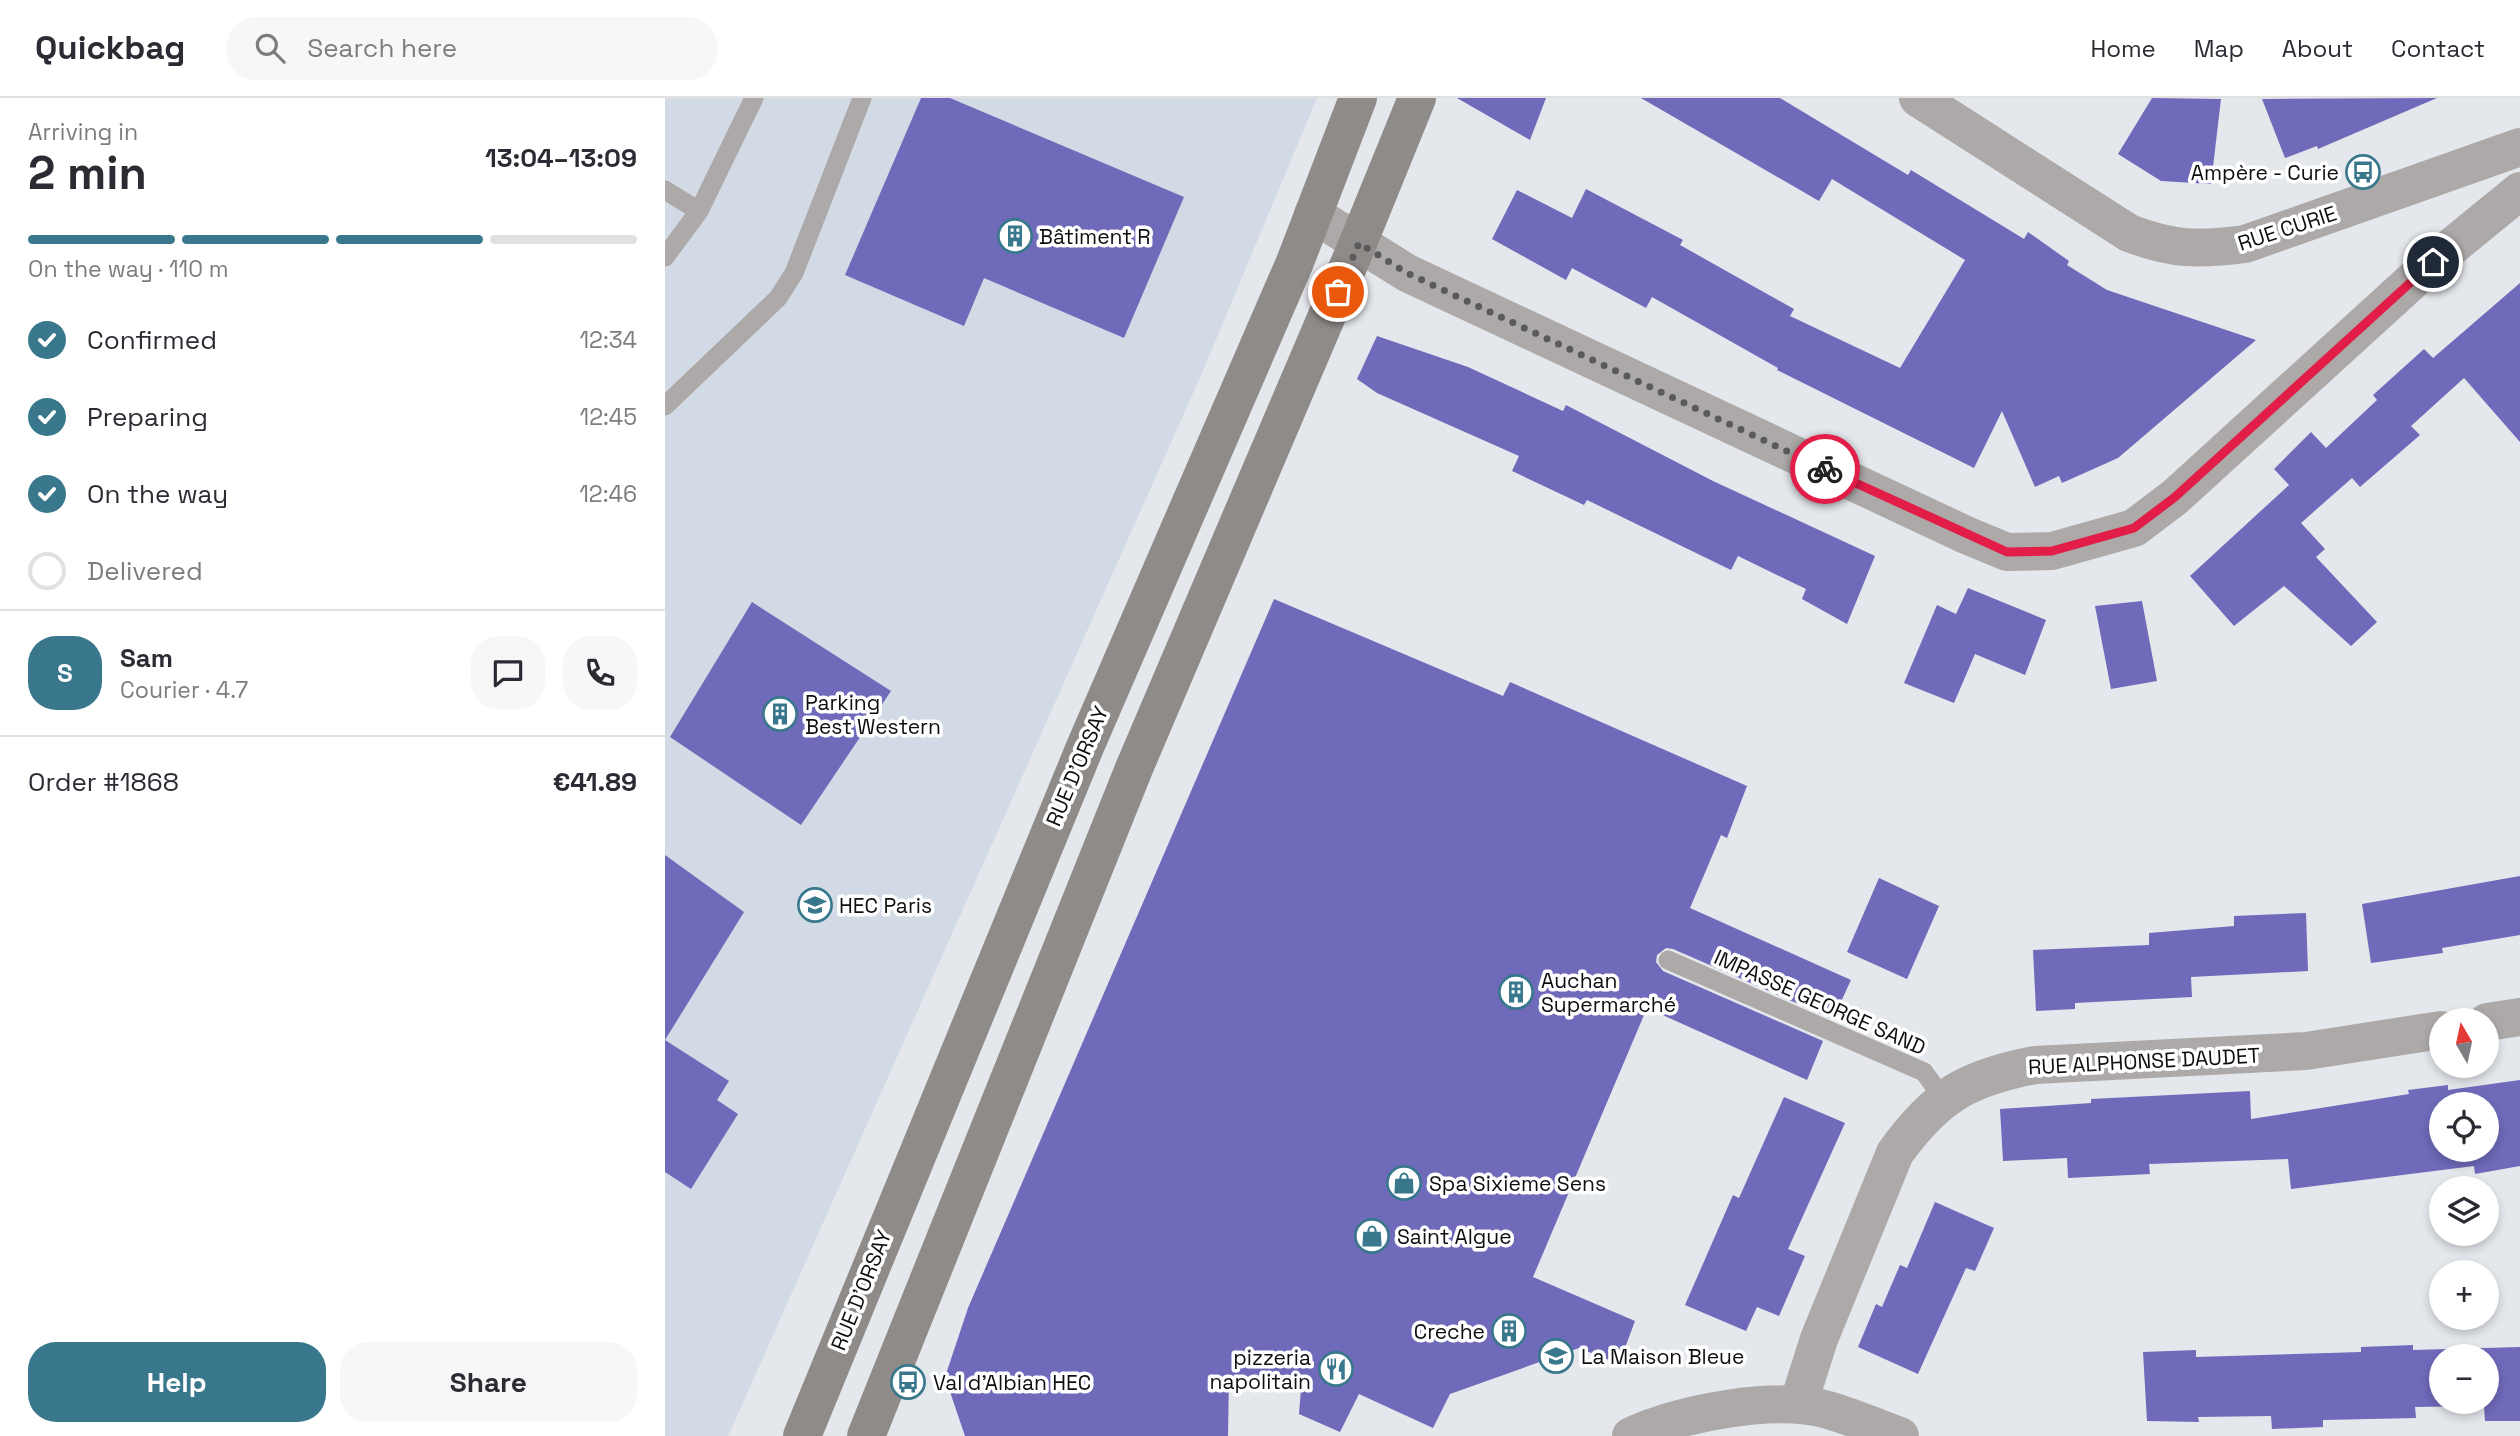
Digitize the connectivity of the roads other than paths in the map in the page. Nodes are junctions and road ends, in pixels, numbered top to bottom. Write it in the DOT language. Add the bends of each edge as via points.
graph roads {
  1 [pos="754,98"];
  2 [pos="862,98"];
  3 [pos="1358,98"];
  4 [pos="1417,98"];
  5 [pos="1918,98"];
  6 [pos="2520,147"];
  7 [pos="665,190"];
  8 [pos="2520,191"];
  9 [pos="699,211"];
  10 [pos="1314,214"];
  11 [pos="1359,243"];
  12 [pos="665,257"];
  13 [pos="665,406"];
  14 [pos="1668,960"];
  15 [pos="2520,1017"];
  16 [pos="2499,1020"];
  17 [pos="2429,1032"];
  18 [pos="1943,1098"];
  19 [pos="1798,1405"];
  20 [pos="801,1436"];
  21 [pos="866,1436"];
  22 [pos="1631,1436"];
  23 [pos="1900,1436"];
  1 -- 9 [label="lane"];
  2 -- 13 [label="lane" via="794,273 778,298"];
  3 -- 10 [label="main road, RUE D'ORSAY"];
  4 -- 11 [label="main road"];
  5 -- 6 [label="street, RUE CURIE" via="2129,233 2162,246 2199,250 2245,244"];
  7 -- 9 [label="lane"];
  8 -- 11 [label="street" via="2433,262 2165,505 2134,528 2052,551 2007,552 1966,535 1407,273"];
  9 -- 12 [label="lane"];
  10 -- 11 [label="street"];
  10 -- 20 [label="main road, RUE D'ORSAY" via="1085,747"];
  11 -- 21 [label="main road" via="1135,766"];
  14 -- 18 [label="lane, IMPASSE GEORGE SAND" via="1924,1072"];
  15 -- 16 [label="street"];
  17 -- 18 [label="street, RUE ALPHONSE DAUDET" via="2306,1051 2035,1065 2004,1071"];
  18 -- 19 [label="street, RUE ALPHONSE DAUDET" via="1895,1153 1819,1339"];
  19 -- 22 [label="street" via="1765,1405 1688,1418"];
  19 -- 23 [label="street" via="1827,1409"];
}
